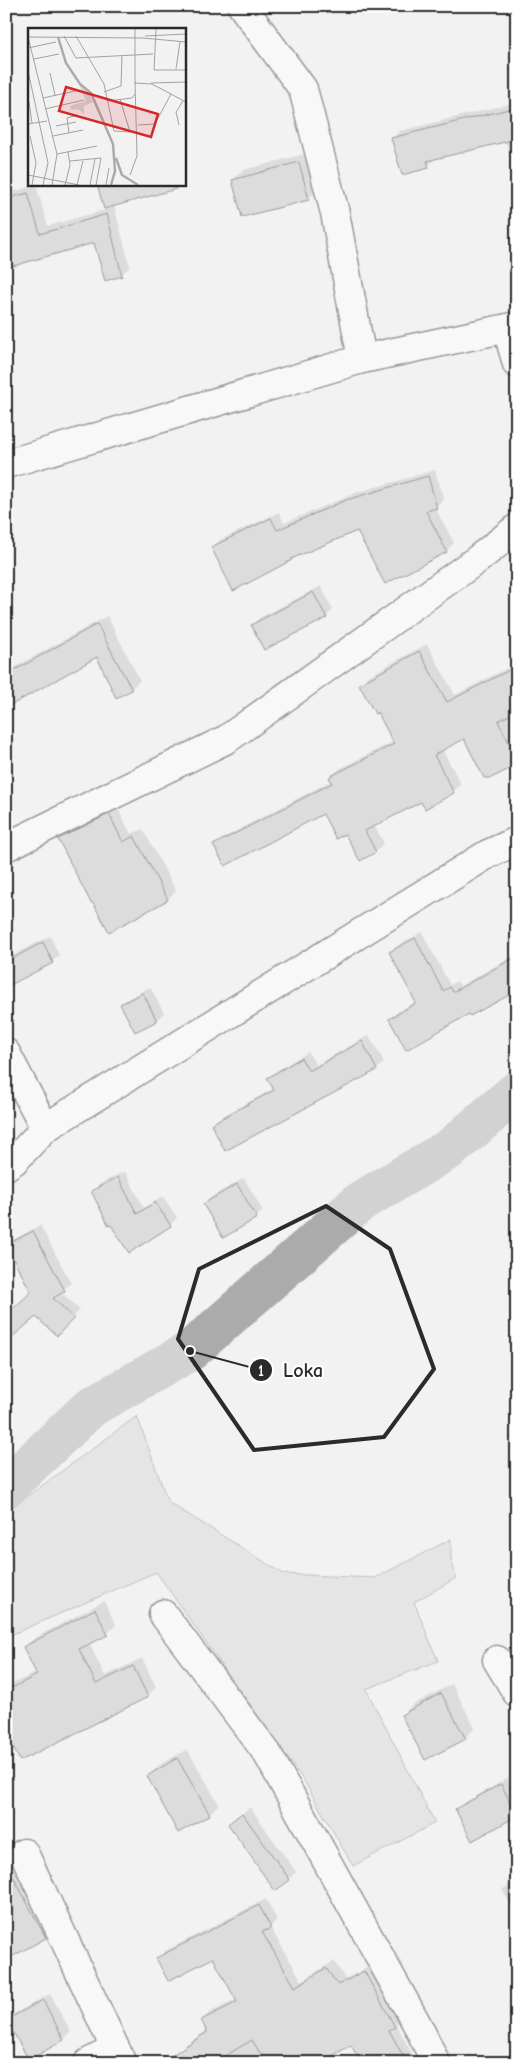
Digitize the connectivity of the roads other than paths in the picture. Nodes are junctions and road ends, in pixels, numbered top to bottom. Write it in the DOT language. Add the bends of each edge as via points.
graph roads {
  1 [pos="242,6"];
  2 [pos="512,328"];
  3 [pos="362,359"];
  4 [pos="517,364"];
  5 [pos="6,464"];
  6 [pos="517,528"];
  7 [pos="517,841"];
  8 [pos="6,847"];
  9 [pos="6,1053"];
  10 [pos="45,1128"];
  11 [pos="6,1166"];
  12 [pos="163,1614"];
  13 [pos="497,1660"];
  14 [pos="517,1693"];
  15 [pos="24,1853"];
  16 [pos="118,2056"];
  17 [pos="88,2063"];
  18 [pos="436,2063"];
  1 -- 3 [label="street" via="303,89 335,213"];
  2 -- 3 [label="street"];
  2 -- 4 [label="street"];
  3 -- 5 [label="street"];
  6 -- 8 [label="street" via="226,739"];
  7 -- 10 [label="street" via="488,854"];
  9 -- 10 [label="street"];
  10 -- 11 [label="street"];
  12 -- 18 [label="street" via="267,1754"];
  13 -- 14 [label="street"];
  15 -- 16 [label="street"];
  16 -- 17 [label="street"];
}
